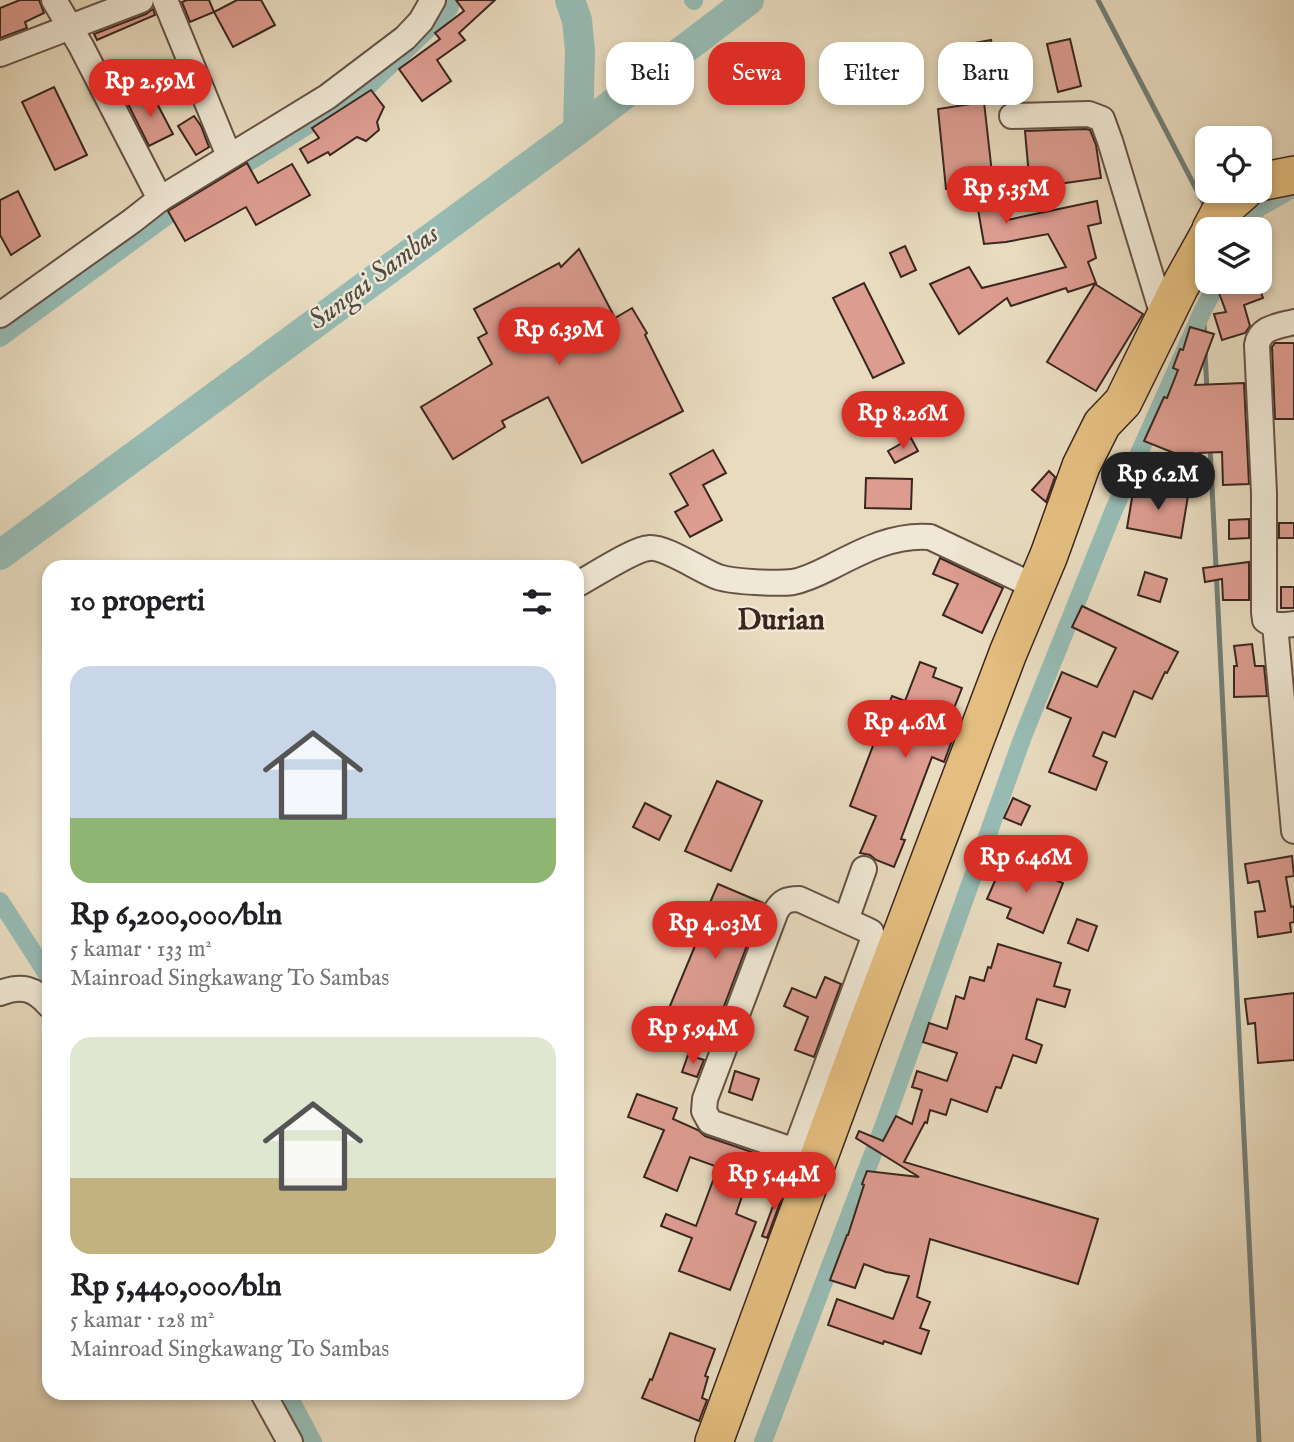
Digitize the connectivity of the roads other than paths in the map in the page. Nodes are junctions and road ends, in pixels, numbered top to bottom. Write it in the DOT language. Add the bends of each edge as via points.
graph roads {
  1 [pos="54,0"];
  2 [pos="141,0"];
  3 [pos="165,0"];
  4 [pos="433,0"];
  5 [pos="69,28"];
  6 [pos="0,54"];
  7 [pos="1012,116"];
  8 [pos="229,156"];
  9 [pos="1294,175"];
  10 [pos="1272,180"];
  11 [pos="160,199"];
  12 [pos="1230,203"];
  13 [pos="1217,217"];
  14 [pos="1195,261"];
  15 [pos="0,315"];
  16 [pos="1164,319"];
  17 [pos="1294,322"];
  18 [pos="1124,402"];
  19 [pos="584,581"];
  20 [pos="1036,587"];
  21 [pos="1284,625"];
  22 [pos="1294,831"];
  23 [pos="864,869"];
  24 [pos="846,920"];
  25 [pos="911,946"];
  26 [pos="867,992"];
  27 [pos="0,993"];
  28 [pos="42,997"];
  29 [pos="807,1155"];
  30 [pos="267,1400"];
  31 [pos="290,1442"];
  32 [pos="714,1442"];
  33 [pos="737,1442"];
  1 -- 5 [label="street"];
  2 -- 5 [label="street"];
  3 -- 8 [label="street"];
  4 -- 8 [label="street" via="405,38 327,97"];
  5 -- 6 [label="street"];
  5 -- 11 [label="street"];
  7 -- 16 [label="street" via="1089,114 1102,119"];
  8 -- 11 [label="street"];
  9 -- 10 [label="highway"];
  11 -- 15 [label="street"];
  12 -- 13 [label="highway"];
  14 -- 16 [label="highway"];
  16 -- 18 [label="highway"];
  17 -- 21 [label="street" via="1268,328 1258,336 1257,345 1264,612 1265,620"];
  18 -- 20 [label="highway" via="1092,441"];
  18 -- 25 [label="highway" via="1121,434 955,855"];
  19 -- 20 [label="street" via="650,547 720,578 792,582 882,543 917,536 930,537"];
  20 -- 25 [label="highway" via="989,703"];
  21 -- 22 [label="street"];
  23 -- 24 [label="street"];
  24 -- 26 [label="street" via="872,935"];
  24 -- 29 [label="street" via="799,899 780,904 705,1099 704,1111 710,1122"];
  25 -- 26 [label="highway"];
  25 -- 33 [label="highway" via="869,1085"];
  26 -- 29 [label="highway"];
  27 -- 28 [label="street" via="22,988"];
  29 -- 32 [label="highway" via="773,1277"];
  30 -- 31 [label="street"];
}
